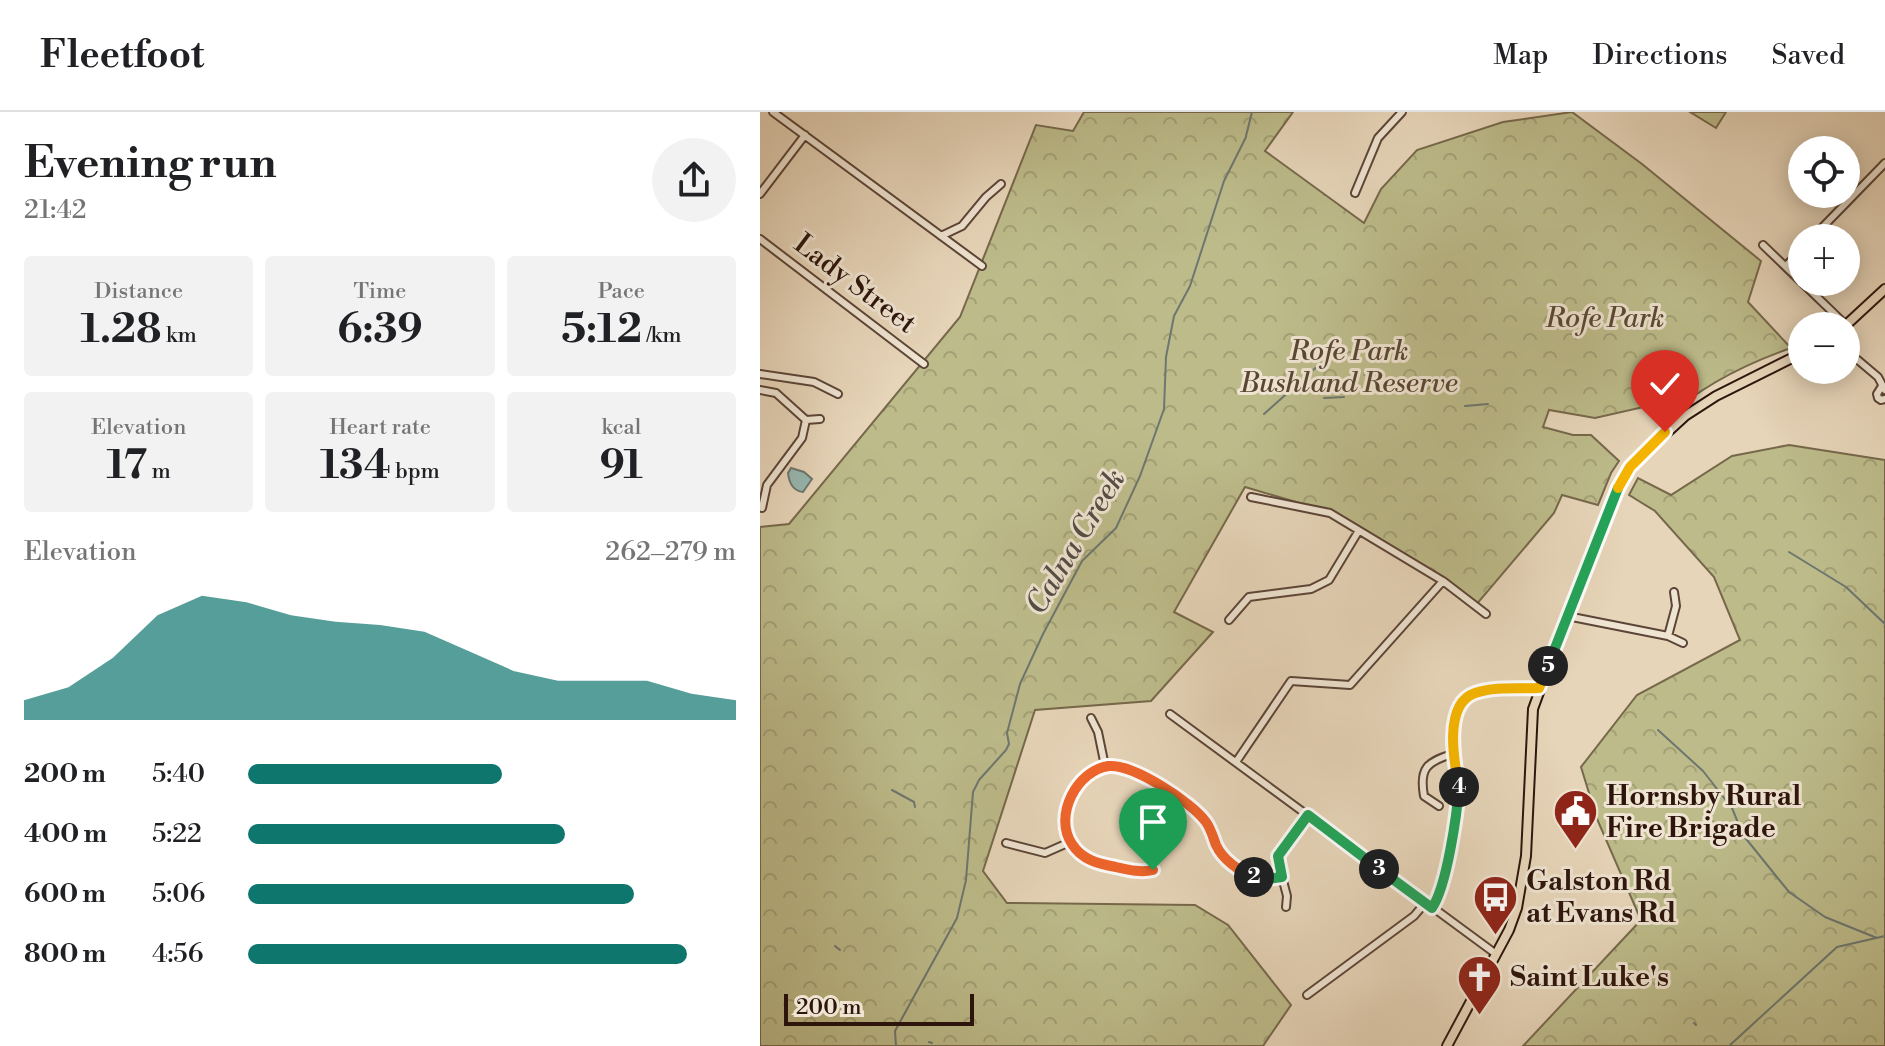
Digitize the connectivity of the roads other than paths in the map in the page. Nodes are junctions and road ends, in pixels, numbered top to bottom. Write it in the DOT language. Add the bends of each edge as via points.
graph roads {
  1 [pos="773,112"];
  2 [pos="1402,112"];
  3 [pos="805,135"];
  4 [pos="1885,163"];
  5 [pos="1001,184"];
  6 [pos="1355,193"];
  7 [pos="760,194"];
  8 [pos="1826,224"];
  9 [pos="941,236"];
  10 [pos="760,239"];
  11 [pos="1763,245"];
  12 [pos="982,266"];
  13 [pos="1786,266"];
  14 [pos="1885,289"];
  15 [pos="1831,312"];
  16 [pos="1860,312"];
  17 [pos="1788,360"];
  18 [pos="1860,361"];
  19 [pos="924,364"];
  20 [pos="760,374"];
  21 [pos="1884,388"];
  22 [pos="760,390"];
  23 [pos="838,394"];
  24 [pos="1885,399"];
  25 [pos="820,419"];
  26 [pos="806,420"];
  27 [pos="764,484"];
  28 [pos="1251,497"];
  29 [pos="762,508"];
  30 [pos="1358,532"];
  31 [pos="1443,581"];
  32 [pos="1674,592"];
  33 [pos="1486,614"];
  34 [pos="1567,616"];
  35 [pos="1229,620"];
  36 [pos="1668,636"];
  37 [pos="1683,643"];
  38 [pos="1539,688"];
  39 [pos="1170,714"];
  40 [pos="1091,718"];
  41 [pos="1452,754"];
  42 [pos="1236,762"];
  43 [pos="1105,766"];
  44 [pos="1439,806"];
  45 [pos="1308,815"];
  46 [pos="1070,842"];
  47 [pos="1006,843"];
  48 [pos="1153,870"];
  49 [pos="1282,877"];
  50 [pos="1425,903"];
  51 [pos="1286,907"];
  52 [pos="1432,908"];
  53 [pos="1496,954"];
  54 [pos="1307,995"];
  55 [pos="1447,1046"];
  1 -- 3 [label="street"];
  2 -- 6 [label="street" via="1378,138"];
  3 -- 7 [label="street"];
  3 -- 9 [label="street"];
  4 -- 8 [label="street"];
  5 -- 9 [label="street" via="962,226"];
  9 -- 12 [label="street"];
  10 -- 19 [label="street, Lady Street"];
  11 -- 13 [label="street"];
  13 -- 15 [label="street"];
  14 -- 16 [label="main road"];
  17 -- 34 [label="main road" via="1695,409 1636,461 1610,506"];
  18 -- 21 [label="street"];
  20 -- 23 [label="street" via="814,382"];
  21 -- 24 [label="street" via="1877,394"];
  22 -- 26 [label="street" via="776,393"];
  25 -- 26 [label="street"];
  26 -- 27 [label="street" via="802,438"];
  27 -- 29 [label="street"];
  28 -- 30 [label="street" via="1330,513"];
  30 -- 31 [label="street"];
  30 -- 35 [label="street" via="1329,580 1311,589 1249,597"];
  31 -- 33 [label="street"];
  31 -- 42 [label="street" via="1350,685 1291,681"];
  32 -- 36 [label="street"];
  34 -- 36 [label="street"];
  34 -- 38 [label="main road"];
  36 -- 37 [label="street"];
  38 -- 41 [label="street" via="1505,688 1466,699"];
  38 -- 53 [label="main road" via="1530,734 1522,889"];
  39 -- 42 [label="street"];
  40 -- 43 [label="street"];
  41 -- 44 [label="street" via="1431,761 1422,775 1424,796"];
  41 -- 52 [label="street" via="1458,802 1440,893"];
  42 -- 45 [label="street"];
  43 -- 46 [label="street" via="1086,775 1073,791 1067,822"];
  43 -- 49 [label="street" via="1130,768 1190,806 1208,824 1221,854 1243,872"];
  45 -- 49 [label="street" via="1278,856"];
  45 -- 50 [label="street"];
  46 -- 47 [label="street" via="1045,853"];
  46 -- 48 [label="street" via="1099,864"];
  49 -- 51 [label="street"];
  50 -- 52 [label="street"];
  50 -- 54 [label="street"];
  52 -- 53 [label="street"];
  53 -- 55 [label="main road"];
}
